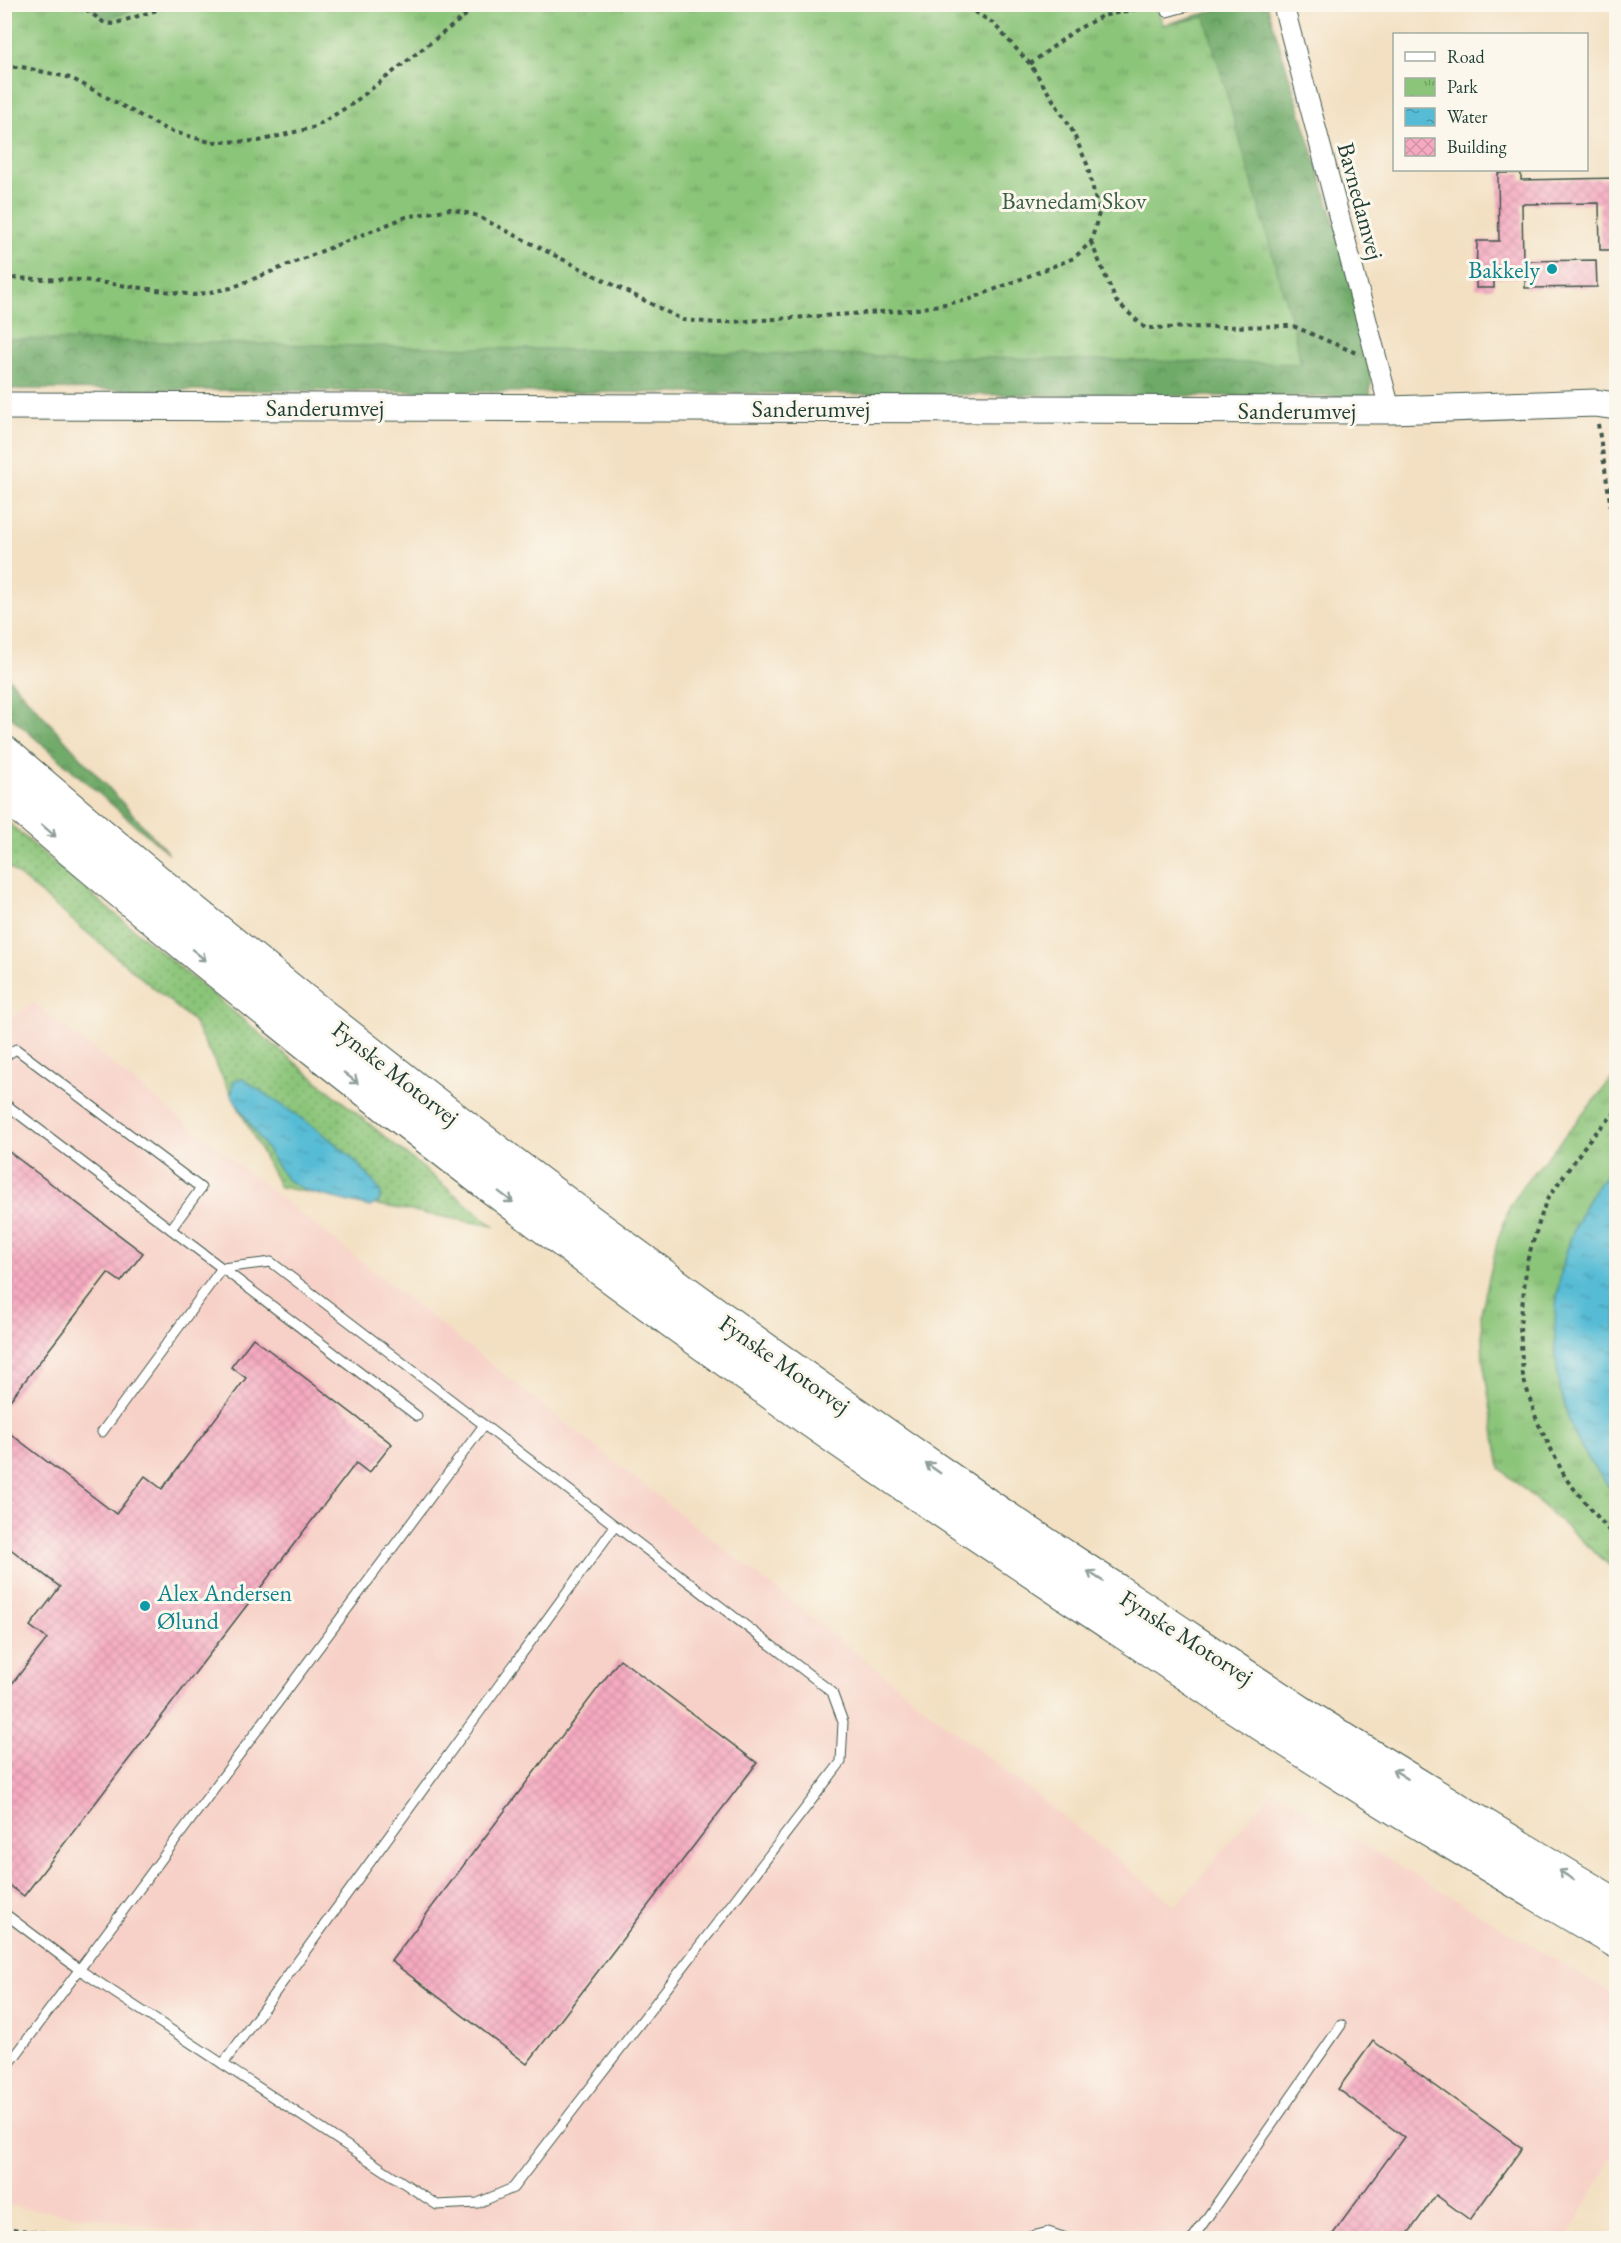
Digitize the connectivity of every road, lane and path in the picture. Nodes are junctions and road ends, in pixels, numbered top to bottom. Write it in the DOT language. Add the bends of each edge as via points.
graph roads {
  1 [pos="79,4"];
  2 [pos="176,4"];
  3 [pos="480,4"];
  4 [pos="960,4"];
  5 [pos="1129,4"];
  6 [pos="1159,4"];
  7 [pos="1165,4"];
  8 [pos="1196,4"];
  9 [pos="1283,4"];
  10 [pos="1131,10"];
  11 [pos="1030,64"];
  12 [pos="4,68"];
  13 [pos="1091,242"];
  14 [pos="4,278"];
  15 [pos="1377,363"];
  16 [pos="1606,404"];
  17 [pos="4,406"];
  18 [pos="1390,410"];
  19 [pos="1617,540"];
  20 [pos="4,752"];
  21 [pos="4,793"];
  22 [pos="4,1057"];
  23 [pos="4,1103"];
  24 [pos="1617,1112"];
  25 [pos="171,1229"];
  26 [pos="222,1268"];
  27 [pos="417,1416"];
  28 [pos="484,1425"];
  29 [pos="102,1432"];
  30 [pos="615,1526"];
  31 [pos="1617,1539"];
  32 [pos="1617,1905"];
  33 [pos="4,1913"];
  34 [pos="1617,1941"];
  35 [pos="80,1970"];
  36 [pos="1341,2025"];
  37 [pos="223,2064"];
  38 [pos="4,2072"];
  39 [pos="4,2228"];
  40 [pos="87,2238"];
  41 [pos="130,2238"];
  42 [pos="139,2238"];
  43 [pos="1025,2238"];
  44 [pos="1066,2238"];
  45 [pos="1193,2238"];
  1 -- 2 [label="path" via="103,22 113,24"];
  3 -- 12 [label="path" via="324,122 259,141 210,142 167,130 71,78 22,67"];
  4 -- 11 [label="path" via="993,23"];
  5 -- 10 [label="path"];
  6 -- 10 [label="path"];
  7 -- 8 [label="lane" via="1167,12"];
  9 -- 15 [label="street, Bavnedamvej"];
  10 -- 11 [label="path" via="1102,16 1074,31"];
  11 -- 13 [label="path" via="1071,128 1087,164 1099,213"];
  13 -- 14 [label="path" via="1074,258 968,300 911,310 717,323 683,320 474,215 450,209 406,217 231,288 194,295 83,280"];
  13 -- 15 [label="path" via="1116,301 1145,328 1293,326"];
  15 -- 18 [label="street, Bavnedamvej"];
  16 -- 18 [label="street, Sanderumvej"];
  16 -- 19 [label="path"];
  17 -- 18 [label="street, Sanderumvej"];
  32 -- 20 [label="highway, Fynske Motorvej, one-way" via="1300,1712 964,1490 790,1368 458,1122 294,993"];
  21 -- 34 [label="highway, Fynske Motorvej, one-way" via="274,1017 439,1147 772,1393 947,1515 1283,1738"];
  22 -- 25 [label="lane" via="16,1049 201,1188"];
  23 -- 25 [label="lane"];
  24 -- 31 [label="path" via="1589,1140 1546,1201 1527,1261 1520,1326 1523,1377 1537,1421 1566,1479"];
  25 -- 26 [label="lane"];
  26 -- 27 [label="lane"];
  26 -- 28 [label="lane" via="271,1262"];
  26 -- 29 [label="lane"];
  28 -- 30 [label="lane"];
  28 -- 35 [label="lane"];
  30 -- 37 [label="lane"];
  30 -- 37 [label="lane" via="832,1692 843,1722 841,1762 513,2188 478,2203 437,2205"];
  33 -- 35 [label="lane"];
  35 -- 37 [label="lane"];
  35 -- 38 [label="lane"];
  36 -- 45 [label="lane"];
  39 -- 40 [label="path"];
  41 -- 42 [label="path"];
  43 -- 44 [label="lane" via="1048,2232"];
}
